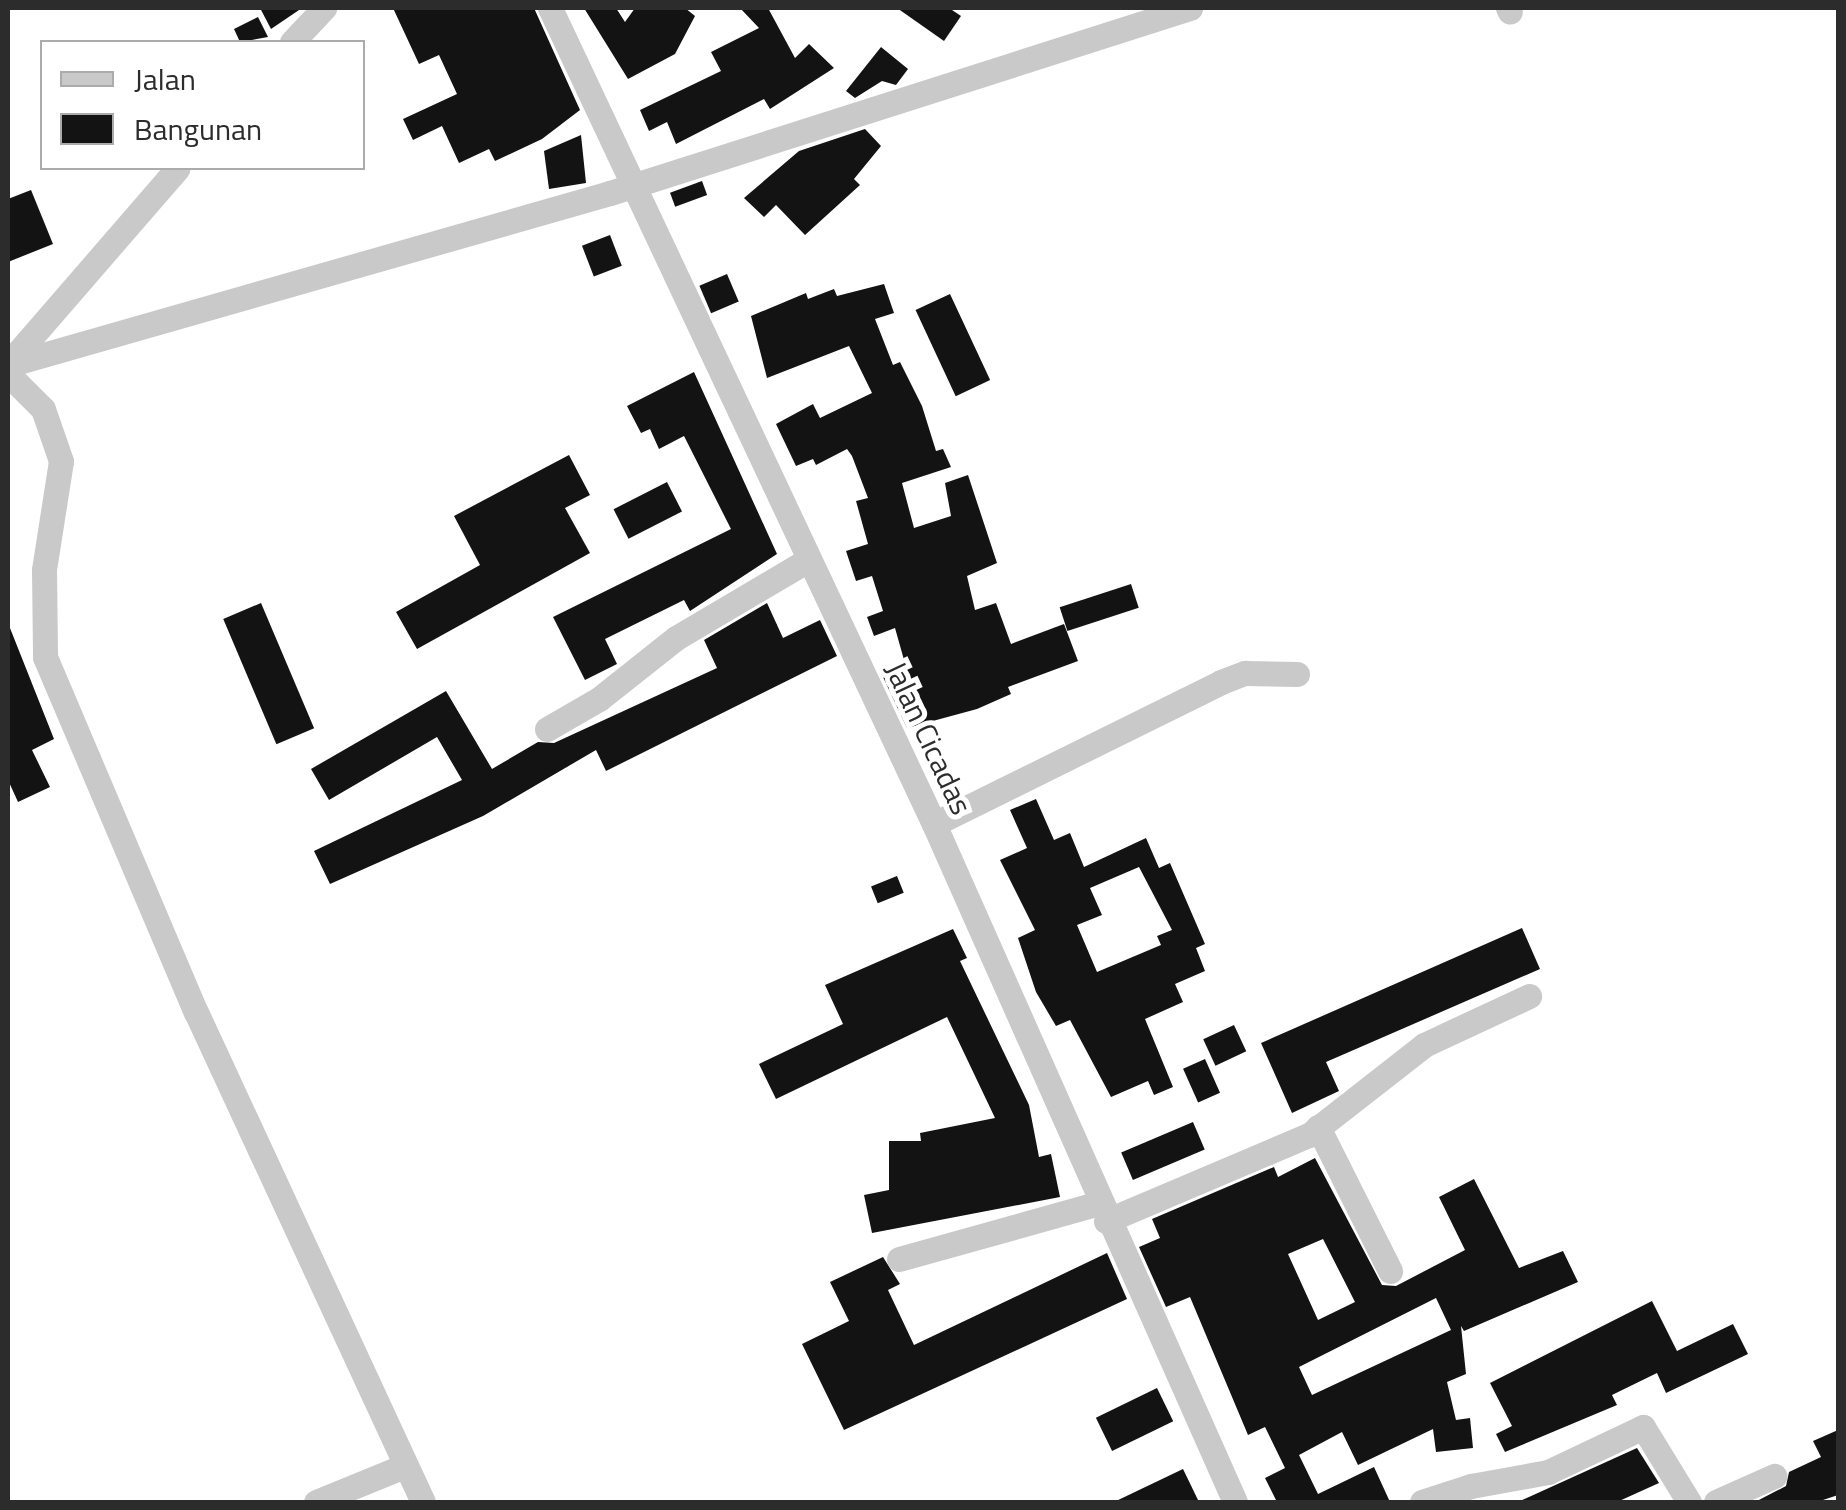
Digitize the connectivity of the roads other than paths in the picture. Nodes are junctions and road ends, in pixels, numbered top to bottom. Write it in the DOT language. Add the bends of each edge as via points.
graph roads {
  1 [pos="324,8"];
  2 [pos="550,8"];
  3 [pos="1190,8"];
  4 [pos="294,40"];
  5 [pos="176,170"];
  6 [pos="632,185"];
  7 [pos="8,364"];
  8 [pos="8,374"];
  9 [pos="808,560"];
  10 [pos="1297,674"];
  11 [pos="548,729"];
  12 [pos="934,824"];
  13 [pos="1528,996"];
  14 [pos="1318,1128"];
  15 [pos="1102,1212"];
  16 [pos="899,1259"];
  17 [pos="1390,1271"];
  18 [pos="404,1466"];
  19 [pos="1774,1476"];
  20 [pos="316,1502"];
  21 [pos="423,1502"];
  22 [pos="1235,1502"];
  23 [pos="1422,1502"];
  24 [pos="1689,1502"];
  25 [pos="1716,1502"];
  1 -- 4 [label="street"];
  2 -- 6 [label="street, Jalan Cicadas"];
  3 -- 6 [label="street"];
  5 -- 7 [label="street"];
  6 -- 7 [label="street"];
  6 -- 9 [label="street, Jalan Cicadas"];
  8 -- 18 [label="street" via="43,409 61,461 44,570 45,657 196,1012"];
  9 -- 11 [label="street" via="676,638 600,699"];
  9 -- 12 [label="street, Jalan Cicadas"];
  10 -- 12 [label="street" via="1245,674 1221,682"];
  12 -- 15 [label="street, Jalan Cicadas"];
  13 -- 14 [label="street" via="1424,1045"];
  14 -- 15 [label="street"];
  14 -- 17 [label="street"];
  15 -- 16 [label="street"];
  15 -- 22 [label="street, Jalan Cicadas"];
  18 -- 20 [label="street"];
  18 -- 21 [label="street"];
  19 -- 25 [label="street"];
  23 -- 24 [label="street" via="1548,1472 1643,1427"];
}
